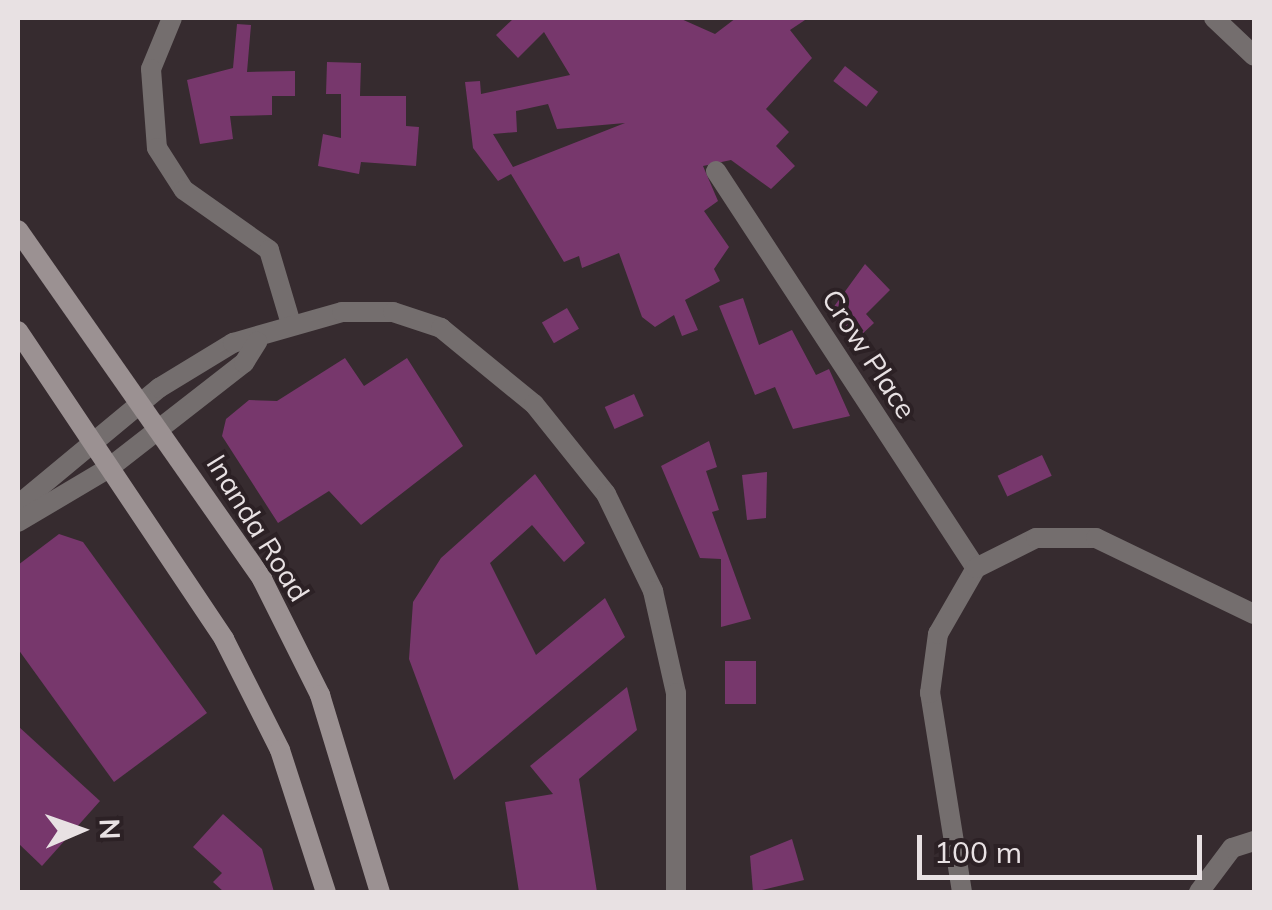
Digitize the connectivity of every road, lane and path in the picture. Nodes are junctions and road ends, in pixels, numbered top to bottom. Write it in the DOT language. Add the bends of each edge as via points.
graph roads {
  1 [pos="172,18"];
  2 [pos="1214,18"];
  3 [pos="1254,56"];
  4 [pos="716,171"];
  5 [pos="18,230"];
  6 [pos="291,324"];
  7 [pos="18,331"];
  8 [pos="258,342"];
  9 [pos="144,404"];
  10 [pos="158,424"];
  11 [pos="94,445"];
  12 [pos="109,468"];
  13 [pos="18,504"];
  14 [pos="18,522"];
  15 [pos="976,568"];
  16 [pos="1254,614"];
  17 [pos="1254,841"];
  18 [pos="326,892"];
  19 [pos="380,892"];
  20 [pos="676,892"];
  21 [pos="962,892"];
  22 [pos="1199,892"];
  1 -- 6 [label="street" via="151,69 157,148 184,190 270,250"];
  2 -- 3 [label="street"];
  4 -- 15 [label="street, Crow Place"];
  5 -- 9 [label="main road, Inanda Road"];
  6 -- 8 [label="street"];
  6 -- 20 [label="street" via="367,310 442,328 523,392 606,494 653,591 670,655"];
  7 -- 11 [label="main road"];
  8 -- 9 [label="street" via="233,343"];
  8 -- 10 [label="street" via="244,363"];
  9 -- 10 [label="main road, Inanda Road"];
  9 -- 11 [label="street"];
  10 -- 12 [label="street"];
  10 -- 19 [label="main road, Inanda Road" via="262,579 320,695"];
  11 -- 12 [label="main road"];
  11 -- 13 [label="street"];
  12 -- 14 [label="street"];
  12 -- 18 [label="main road" via="254,694 304,809"];
  15 -- 16 [label="street" via="1036,538 1096,538"];
  15 -- 21 [label="street" via="944,619 930,693"];
  17 -- 22 [label="street" via="1232,848"];
}
